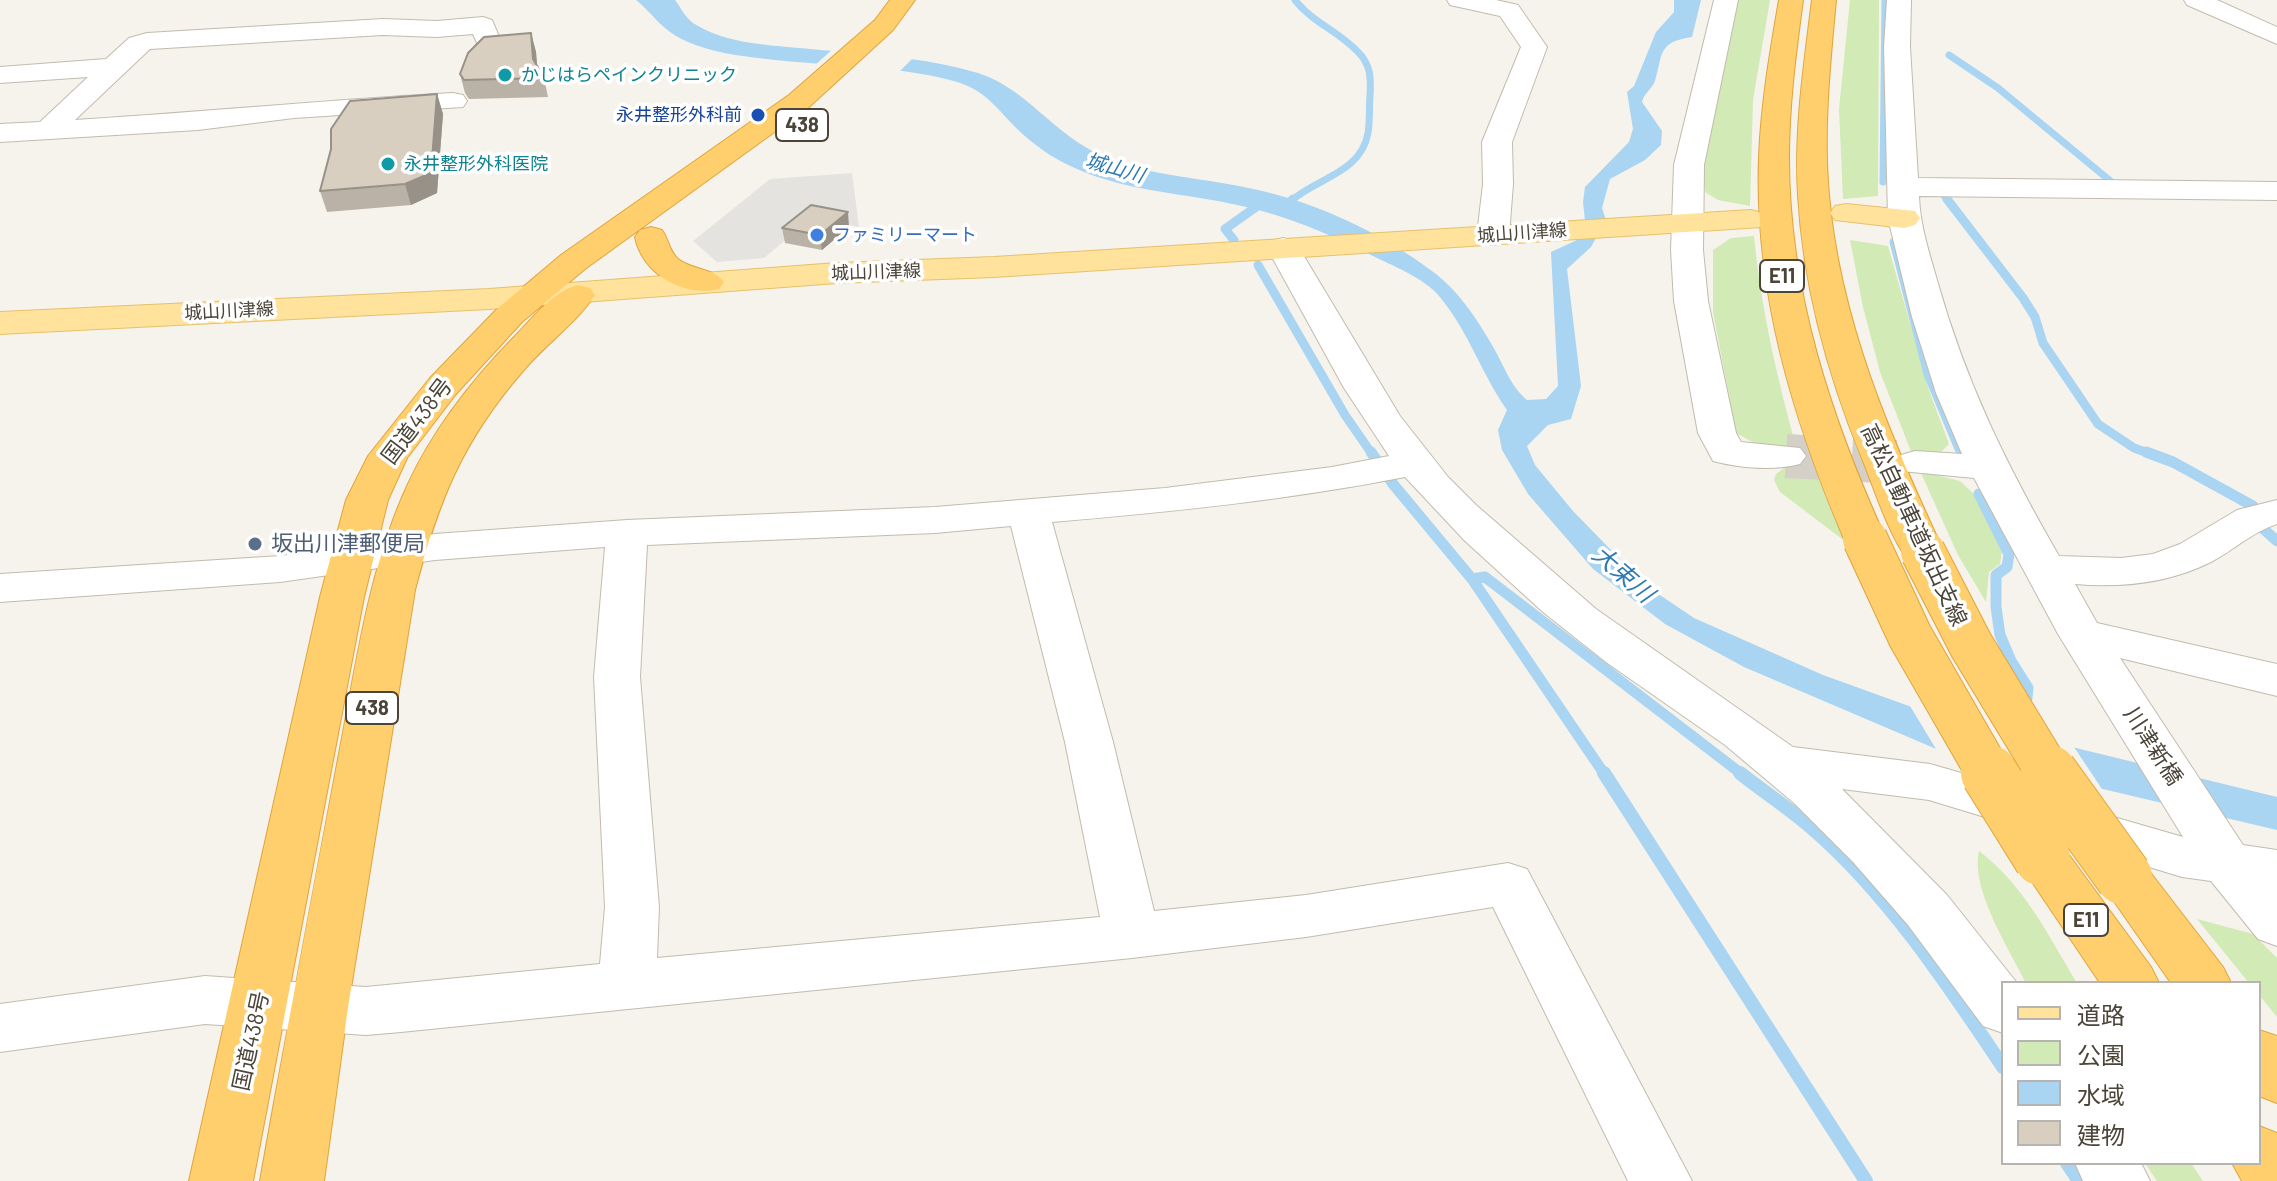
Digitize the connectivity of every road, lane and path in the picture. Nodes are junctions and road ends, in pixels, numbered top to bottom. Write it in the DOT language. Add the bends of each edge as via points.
graph roads {
  1 [pos="903,0"];
  2 [pos="929,0"];
  3 [pos="1459,0"];
  4 [pos="1726,0"];
  5 [pos="1791,0"];
  6 [pos="1824,0"];
  7 [pos="1899,0"];
  8 [pos="2196,0"];
  9 [pos="2277,36"];
  10 [pos="490,46"];
  11 [pos="861,61"];
  12 [pos="113,67"];
  13 [pos="0,75"];
  14 [pos="453,101"];
  15 [pos="48,130"];
  16 [pos="0,133"];
  17 [pos="2277,191"];
  18 [pos="1903,202"];
  19 [pos="1846,213"];
  20 [pos="1751,220"];
  21 [pos="1680,223"];
  22 [pos="1500,235"];
  23 [pos="651,237"];
  24 [pos="1303,247"];
  25 [pos="707,282"];
  26 [pos="582,292"];
  27 [pos="532,296"];
  28 [pos="0,323"];
  29 [pos="1786,456"];
  30 [pos="1915,463"];
  31 [pos="1392,467"];
  32 [pos="1988,467"];
  33 [pos="1028,512"];
  34 [pos="2277,512"];
  35 [pos="627,533"];
  36 [pos="404,552"];
  37 [pos="352,559"];
  38 [pos="2044,568"];
  39 [pos="0,588"];
  40 [pos="2084,639"];
  41 [pos="2277,680"];
  42 [pos="1780,763"];
  43 [pos="2241,861"];
  44 [pos="2277,924"];
  45 [pos="1132,936"];
  46 [pos="2130,981"];
  47 [pos="2202,981"];
  48 [pos="627,985"];
  49 [pos="260,1003"];
  50 [pos="2001,1006"];
  51 [pos="319,1007"];
  52 [pos="0,1028"];
  53 [pos="2261,1057"];
  54 [pos="2277,1077"];
  55 [pos="2261,1157"];
  56 [pos="2277,1177"];
  57 [pos="221,1181"];
  58 [pos="292,1181"];
  59 [pos="1660,1181"];
  1 -- 11 [label="highway, 国道438号 / 438"];
  2 -- 11 [label="highway, 国道438号 / 438"];
  3 -- 22 [label="street" via="1509,10 1534,47 1497,142"];
  4 -- 21 [label="street" via="1697,120"];
  5 -- 46 [label="highway, 高松自動車道坂出支線 / E11, bridge" via="1774,182 1782,276 1813,408 1837,478 1910,636 1976,752 2042,858"];
  6 -- 47 [label="highway, 高松自動車道坂出支線 / E11, bridge" via="1813,185 1825,277 1849,375 1891,483 1971,645 2040,761"];
  7 -- 18 [label="street, 川津新橋"];
  8 -- 9 [label="street"];
  10 -- 12 [label="street" via="483,25 367,28 147,41"];
  11 -- 23 [label="highway, 国道438号 / 438" via="784,140"];
  11 -- 27 [label="highway, 国道438号 / 438"];
  12 -- 13 [label="street"];
  12 -- 15 [label="street"];
  14 -- 15 [label="street"];
  15 -- 16 [label="street"];
  17 -- 18 [label="street"];
  18 -- 19 [label="main road"];
  18 -- 32 [label="street, 川津新橋" via="1930,317 1955,393"];
  20 -- 21 [label="main road, 城山川津線"];
  21 -- 22 [label="main road, 城山川津線"];
  21 -- 29 [label="street" via="1717,433 1727,453"];
  22 -- 24 [label="main road, 城山川津線"];
  23 -- 25 [label="highway" via="660,263"];
  23 -- 26 [label="highway, 国道438号 / 438"];
  24 -- 25 [label="main road, 城山川津線"];
  24 -- 31 [label="street" via="1369,399"];
  25 -- 26 [label="main road, 城山川津線"];
  26 -- 27 [label="main road, 城山川津線"];
  26 -- 36 [label="highway, 国道438号 / 438" via="535,333 483,396 440,460"];
  27 -- 28 [label="main road, 城山川津線"];
  27 -- 37 [label="highway, 国道438号 / 438" via="463,363 388,456 367,500"];
  30 -- 32 [label="street"];
  31 -- 33 [label="street" via="1180,498"];
  31 -- 42 [label="street" via="1458,512 1531,580 1620,650"];
  32 -- 38 [label="street, 川津新橋"];
  33 -- 35 [label="street"];
  33 -- 45 [label="street" via="1089,742"];
  34 -- 38 [label="street" via="2244,520 2195,553 2164,565 2104,574"];
  35 -- 36 [label="street"];
  35 -- 48 [label="street" via="617,677 632,907"];
  36 -- 37 [label="street"];
  36 -- 51 [label="highway, 国道438号 / 438"];
  37 -- 39 [label="street" via="280,569"];
  37 -- 49 [label="highway, 国道438号 / 438"];
  38 -- 40 [label="street, 川津新橋"];
  40 -- 41 [label="street"];
  40 -- 43 [label="street, 川津新橋"];
  42 -- 43 [label="street" via="1930,782 2182,857"];
  42 -- 50 [label="street" via="1890,865 1967,955"];
  43 -- 44 [label="street, 川津新橋"];
  45 -- 48 [label="street"];
  45 -- 59 [label="street" via="1306,916 1508,884"];
  48 -- 51 [label="street" via="366,1011"];
  49 -- 51 [label="street"];
  49 -- 52 [label="street" via="205,1000"];
  49 -- 57 [label="highway, 国道438号 / 438"];
  51 -- 58 [label="highway, 国道438号 / 438"];
  53 -- 54 [label="highway"];
  55 -- 56 [label="highway"];
}
